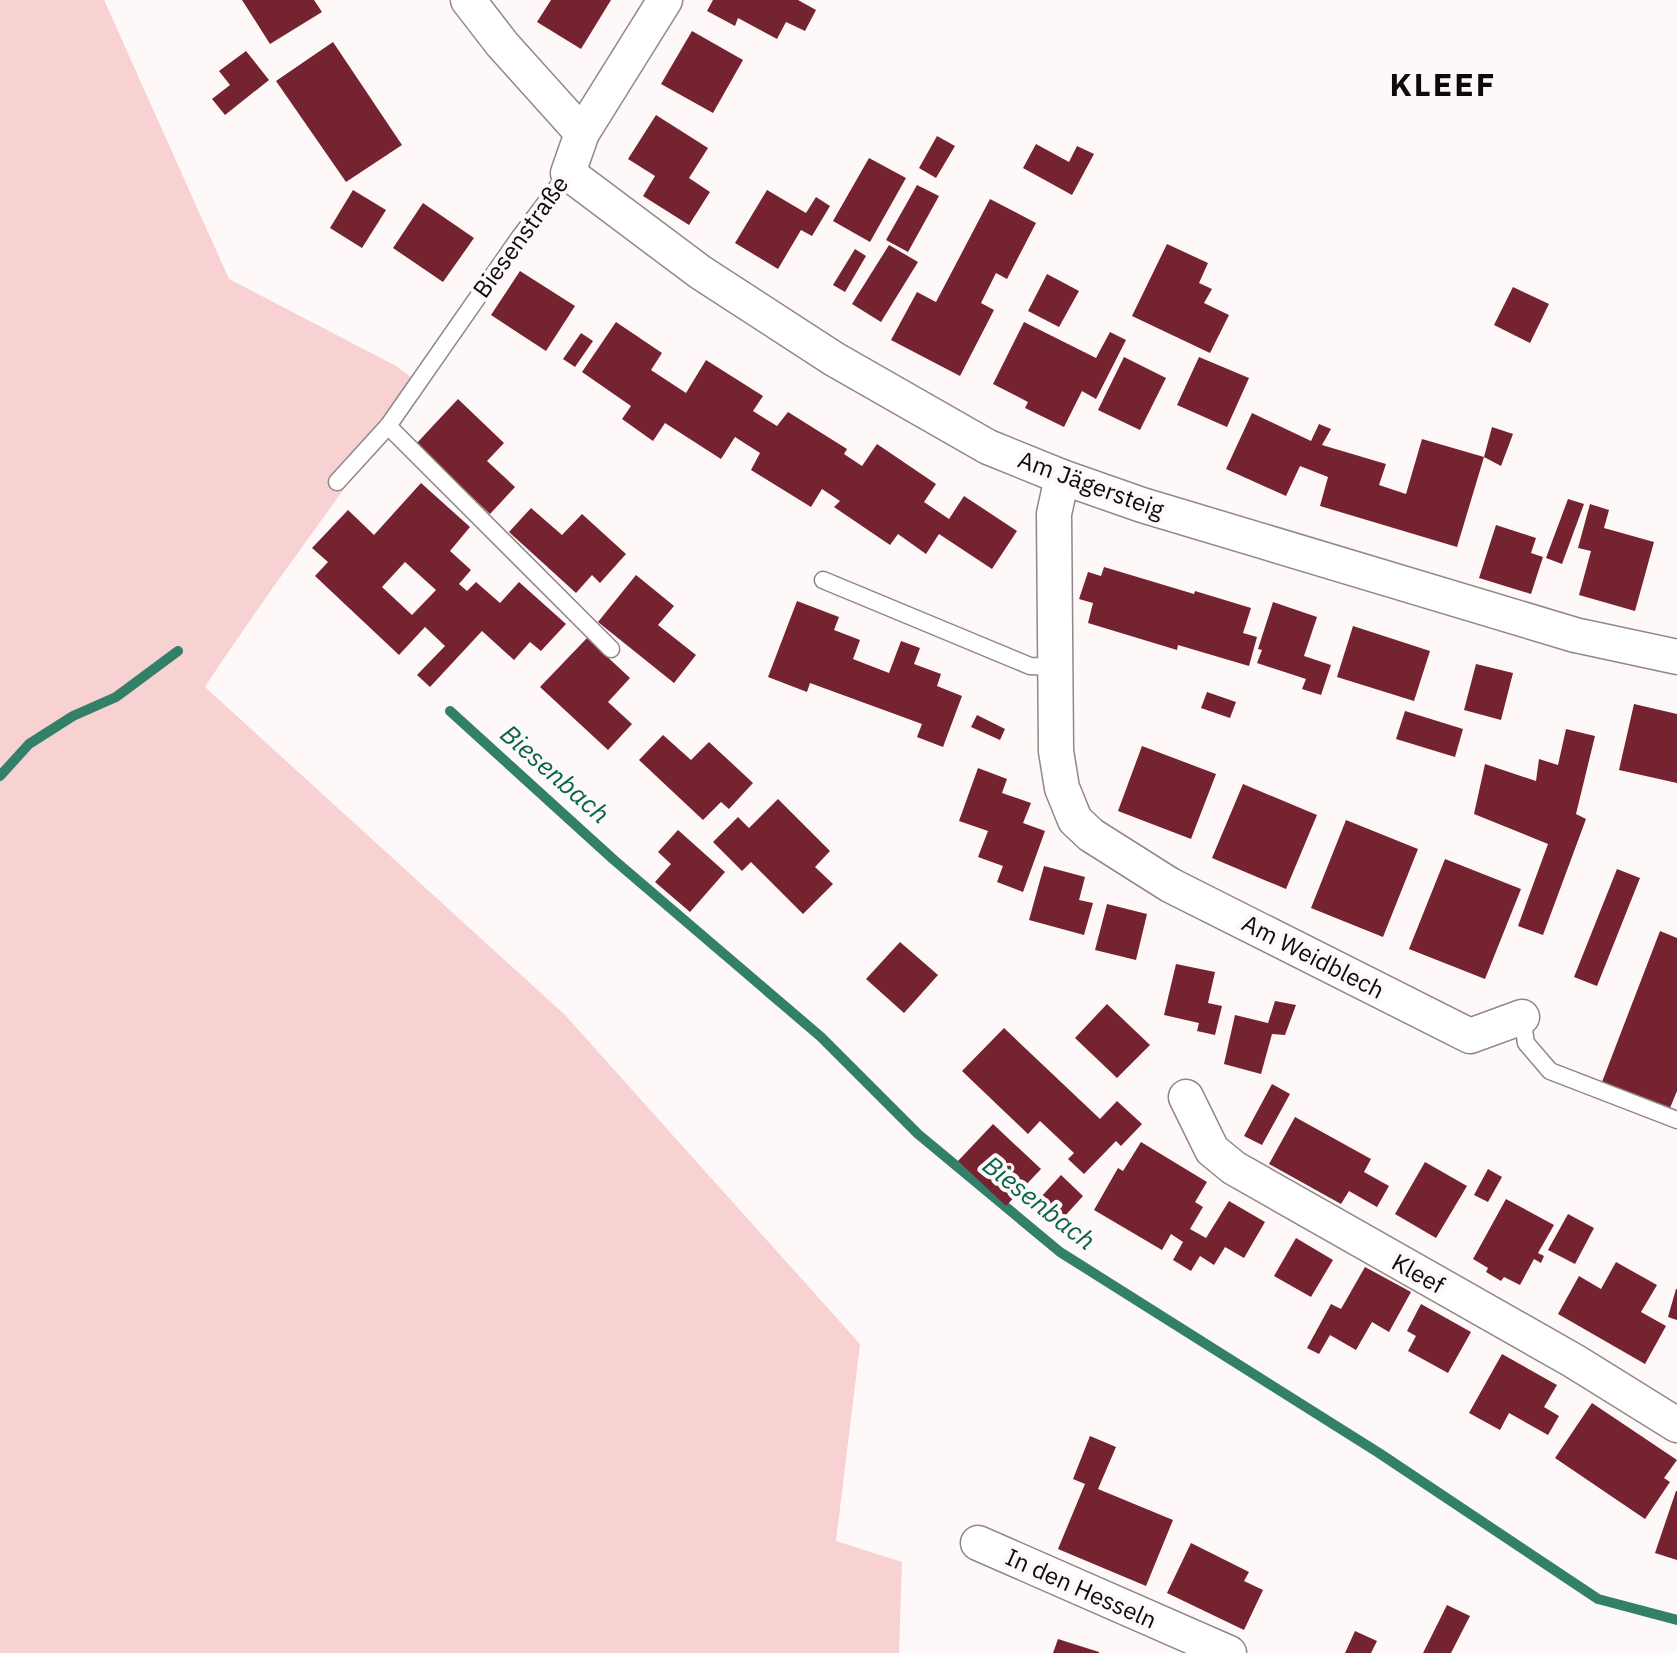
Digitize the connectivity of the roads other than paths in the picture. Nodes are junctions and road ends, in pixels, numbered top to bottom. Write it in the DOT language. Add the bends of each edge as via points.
graph roads {
  1 [pos="468,0"];
  2 [pos="665,0"];
  3 [pos="582,133"];
  4 [pos="568,173"];
  5 [pos="388,426"];
  6 [pos="1062,477"];
  7 [pos="337,482"];
  8 [pos="823,580"];
  9 [pos="611,649"];
  10 [pos="1677,657"];
  11 [pos="1055,667"];
  12 [pos="1522,1017"];
  13 [pos="1186,1097"];
  14 [pos="1677,1120"];
  15 [pos="1677,1425"];
  16 [pos="978,1543"];
  17 [pos="1229,1653"];
  1 -- 3 [label="street"];
  2 -- 3 [label="street, Biesenstraße"];
  3 -- 4 [label="street, Biesenstraße"];
  4 -- 5 [label="lane, Biesenstraße"];
  4 -- 6 [label="street, Am Jägersteig" via="700,272 834,359 988,447"];
  5 -- 7 [label="lane, Biesenstraße"];
  5 -- 9 [label="lane"];
  6 -- 10 [label="street, Am Jägersteig" via="1575,635"];
  6 -- 11 [label="street, Am Weidblech" via="1054,514"];
  8 -- 11 [label="lane" via="1030,666"];
  11 -- 12 [label="street, Am Weidblech" via="1062,788 1075,820 1091,835 1170,885 1470,1036"];
  12 -- 14 [label="lane, Am Weidblech" via="1526,1043 1550,1071"];
  13 -- 15 [label="street, Kleef" via="1212,1150 1234,1168"];
  16 -- 17 [label="street, In den Hesseln"];
}
